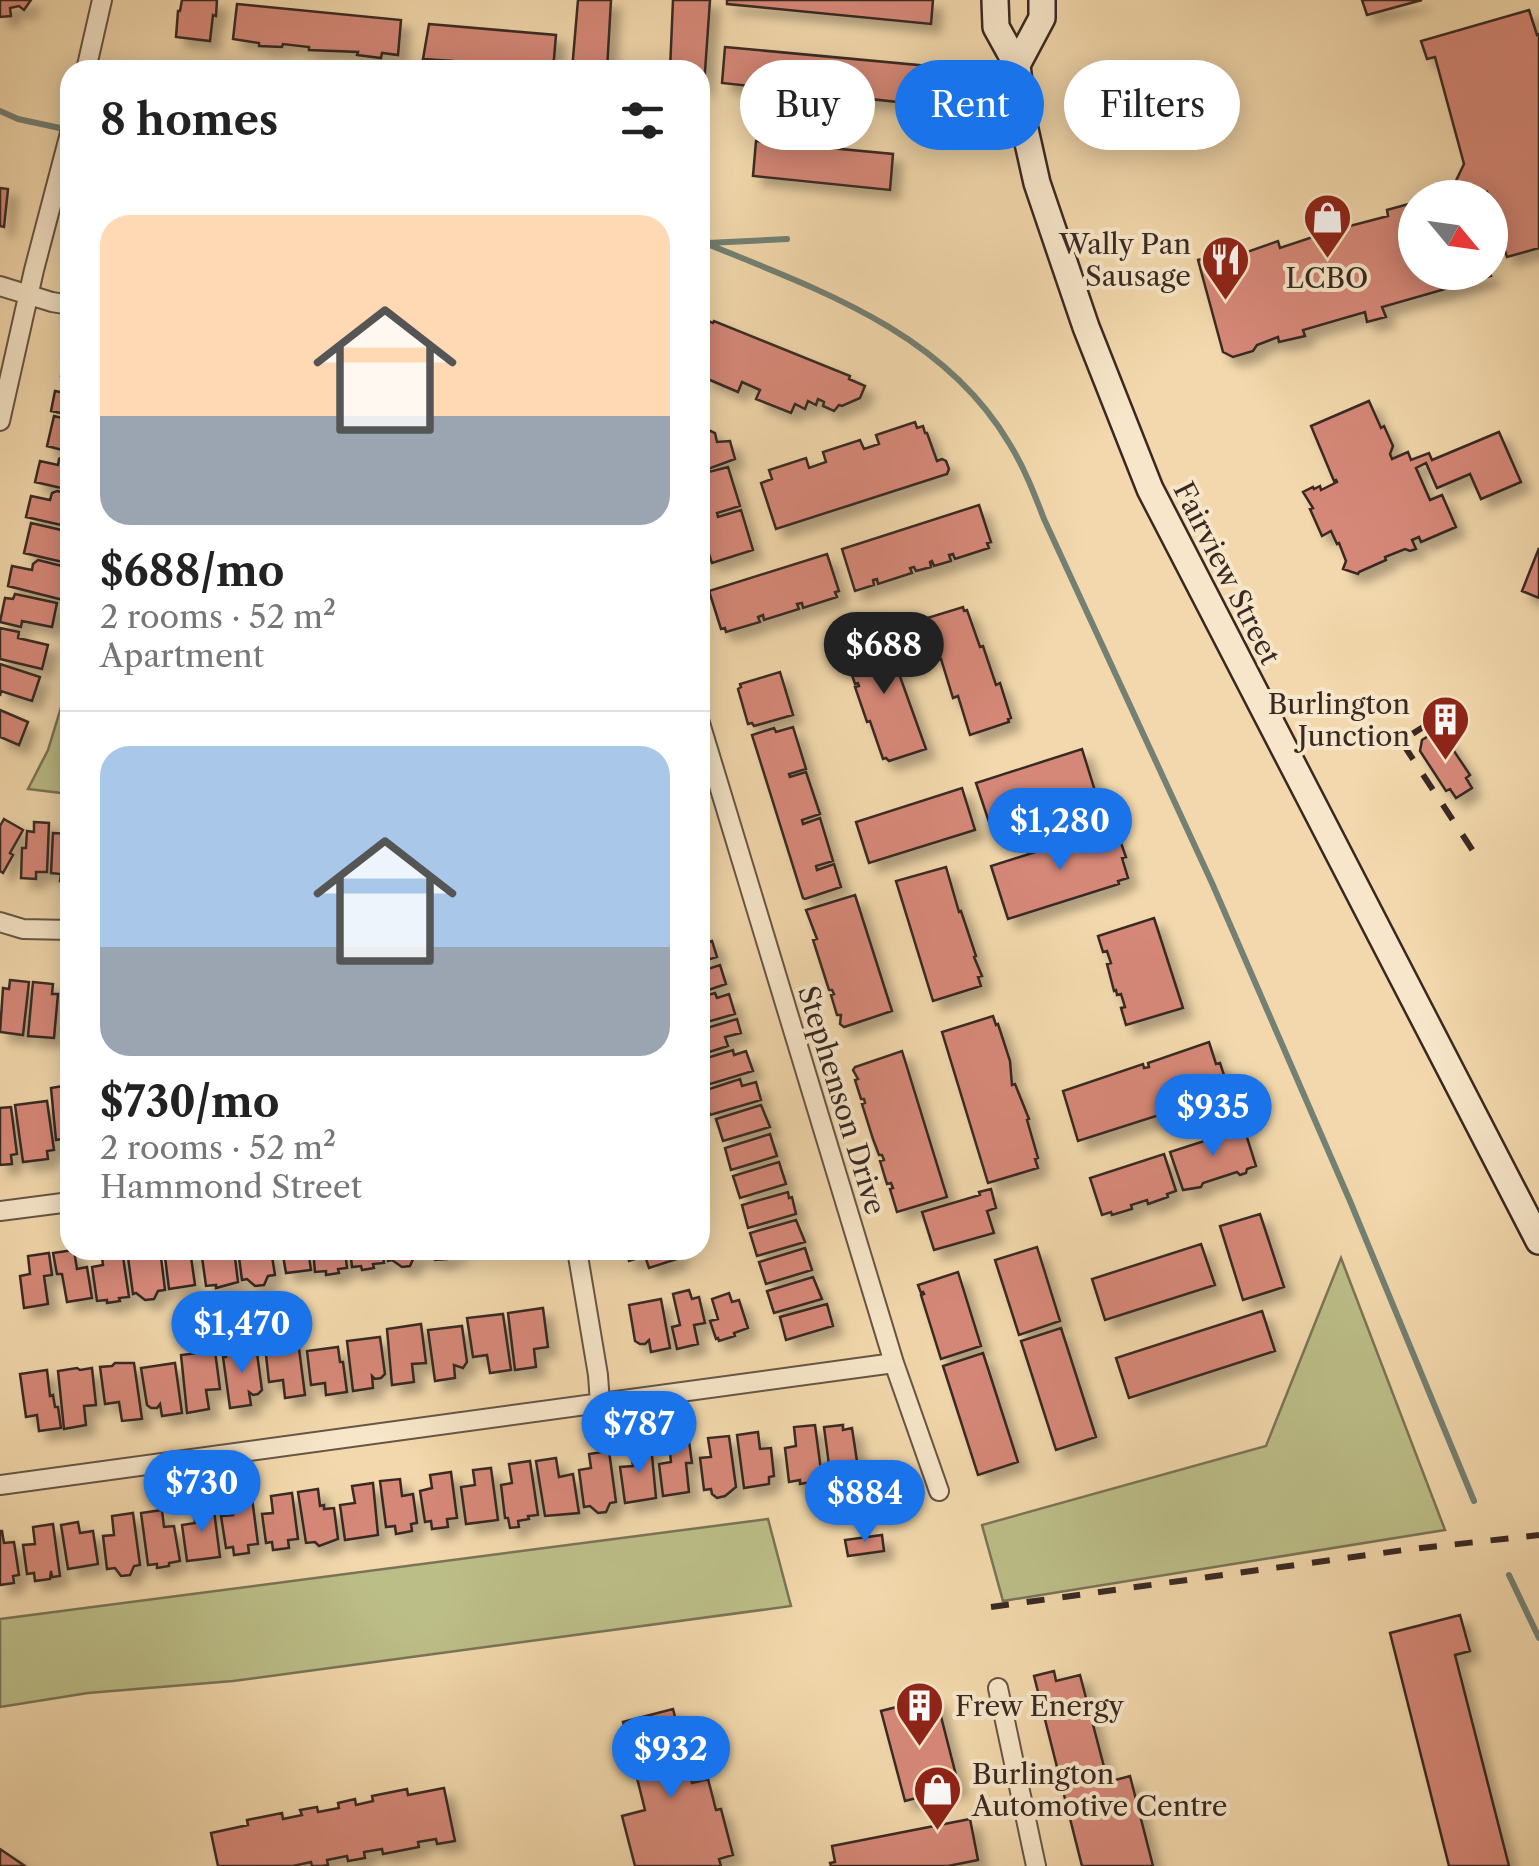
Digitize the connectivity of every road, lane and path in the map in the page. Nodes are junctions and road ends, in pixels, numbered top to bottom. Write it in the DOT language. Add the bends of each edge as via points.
graph roads {
  1 [pos="102,0"];
  2 [pos="995,0"];
  3 [pos="1042,0"];
  4 [pos="88,60"];
  5 [pos="1014,60"];
  6 [pos="1020,60"];
  7 [pos="1030,150"];
  8 [pos="60,171"];
  9 [pos="0,286"];
  10 [pos="29,294"];
  11 [pos="60,302"];
  12 [pos="0,421"];
  13 [pos="710,757"];
  14 [pos="0,922"];
  15 [pos="60,930"];
  16 [pos="60,1203"];
  17 [pos="0,1212"];
  18 [pos="1539,1240"];
  19 [pos="579,1260"];
  20 [pos="894,1363"];
  21 [pos="600,1404"];
  22 [pos="0,1485"];
  23 [pos="940,1490"];
  24 [pos="998,1688"];
  25 [pos="1036,1866"];
  1 -- 4 [label="street"];
  2 -- 5 [label="main road, Fairview Street" via="996,27"];
  3 -- 6 [label="main road" via="1042,18"];
  7 -- 18 [label="main road, Fairview Street" via="1086,327 1150,489"];
  8 -- 10 [label="street"];
  9 -- 10 [label="street"];
  10 -- 11 [label="street"];
  10 -- 12 [label="street"];
  13 -- 20 [label="street, Stephenson Drive"];
  14 -- 15 [label="street"];
  16 -- 17 [label="street"];
  19 -- 21 [label="street"];
  20 -- 21 [label="street"];
  20 -- 23 [label="street, Stephenson Drive"];
  21 -- 22 [label="street"];
  24 -- 25 [label="street"];
}
